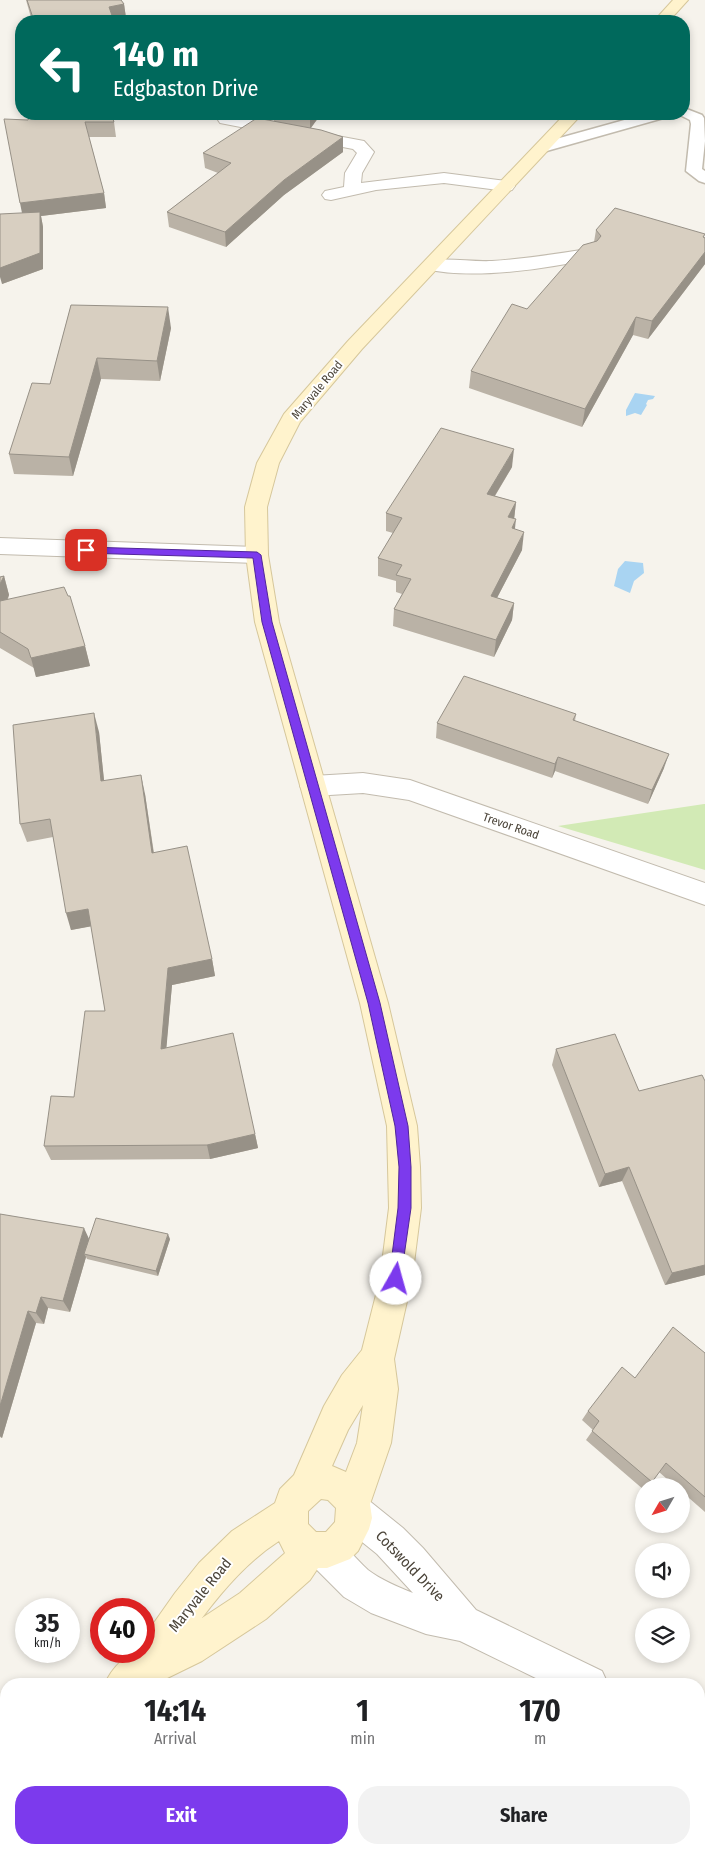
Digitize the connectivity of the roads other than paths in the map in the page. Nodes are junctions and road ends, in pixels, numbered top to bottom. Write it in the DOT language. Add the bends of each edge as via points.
graph roads {
  1 [pos="681,0"];
  2 [pos="667,15"];
  3 [pos="690,115"];
  4 [pos="226,120"];
  5 [pos="568,120"];
  6 [pos="640,120"];
  7 [pos="543,147"];
  8 [pos="705,178"];
  9 [pos="506,186"];
  10 [pos="353,188"];
  11 [pos="331,194"];
  12 [pos="587,254"];
  13 [pos="433,264"];
  14 [pos="0,546"];
  15 [pos="257,555"];
  16 [pos="313,786"];
  17 [pos="705,894"];
  18 [pos="377,1359"];
  19 [pos="308,1485"];
  20 [pos="353,1508"];
  21 [pos="290,1514"];
  22 [pos="316,1550"];
  23 [pos="463,1623"];
  24 [pos="134,1676"];
  25 [pos="577,1678"];
  1 -- 2 [label="street"];
  3 -- 8 [label="lane" via="697,118 699,124 694,171"];
  4 -- 10 [label="street" via="358,145 366,152 353,172"];
  5 -- 7 [label="street, Maryvale Road"];
  6 -- 7 [label="lane"];
  7 -- 9 [label="street, Maryvale Road"];
  9 -- 10 [label="street" via="444,178"];
  9 -- 13 [label="street, Maryvale Road"];
  10 -- 11 [label="street"];
  12 -- 13 [label="street" via="507,267 462,268"];
  13 -- 15 [label="street, Maryvale Road" via="355,345 291,419 268,463 256,507"];
  14 -- 15 [label="street"];
  15 -- 16 [label="street, Maryvale Road" via="267,622"];
  16 -- 17 [label="street, Trevor Road" via="363,783 410,790"];
  16 -- 18 [label="street, Maryvale Road" via="374,1003 402,1126 405,1208 396,1279"];
  18 -- 19 [label="street, Maryvale Road" via="360,1377 333,1423"];
  18 -- 20 [label="street, Maryvale Road" via="381,1389 378,1423"];
  19 -- 20 [label="street" via="319,1481 339,1487 348,1495"];
  19 -- 21 [label="street" via="295,1496"];
  20 -- 22 [label="street" via="354,1523 343,1543 334,1549"];
  20 -- 23 [label="street, Cotswold Drive" via="403,1554"];
  21 -- 22 [label="street" via="296,1539"];
  21 -- 24 [label="street, Maryvale Road" via="254,1537 216,1570"];
  22 -- 23 [label="street, Cotswold Drive" via="357,1584 384,1600 426,1616"];
  22 -- 24 [label="street, Maryvale Road" via="253,1606 189,1648"];
  23 -- 25 [label="street, Cotswold Drive"];
}
